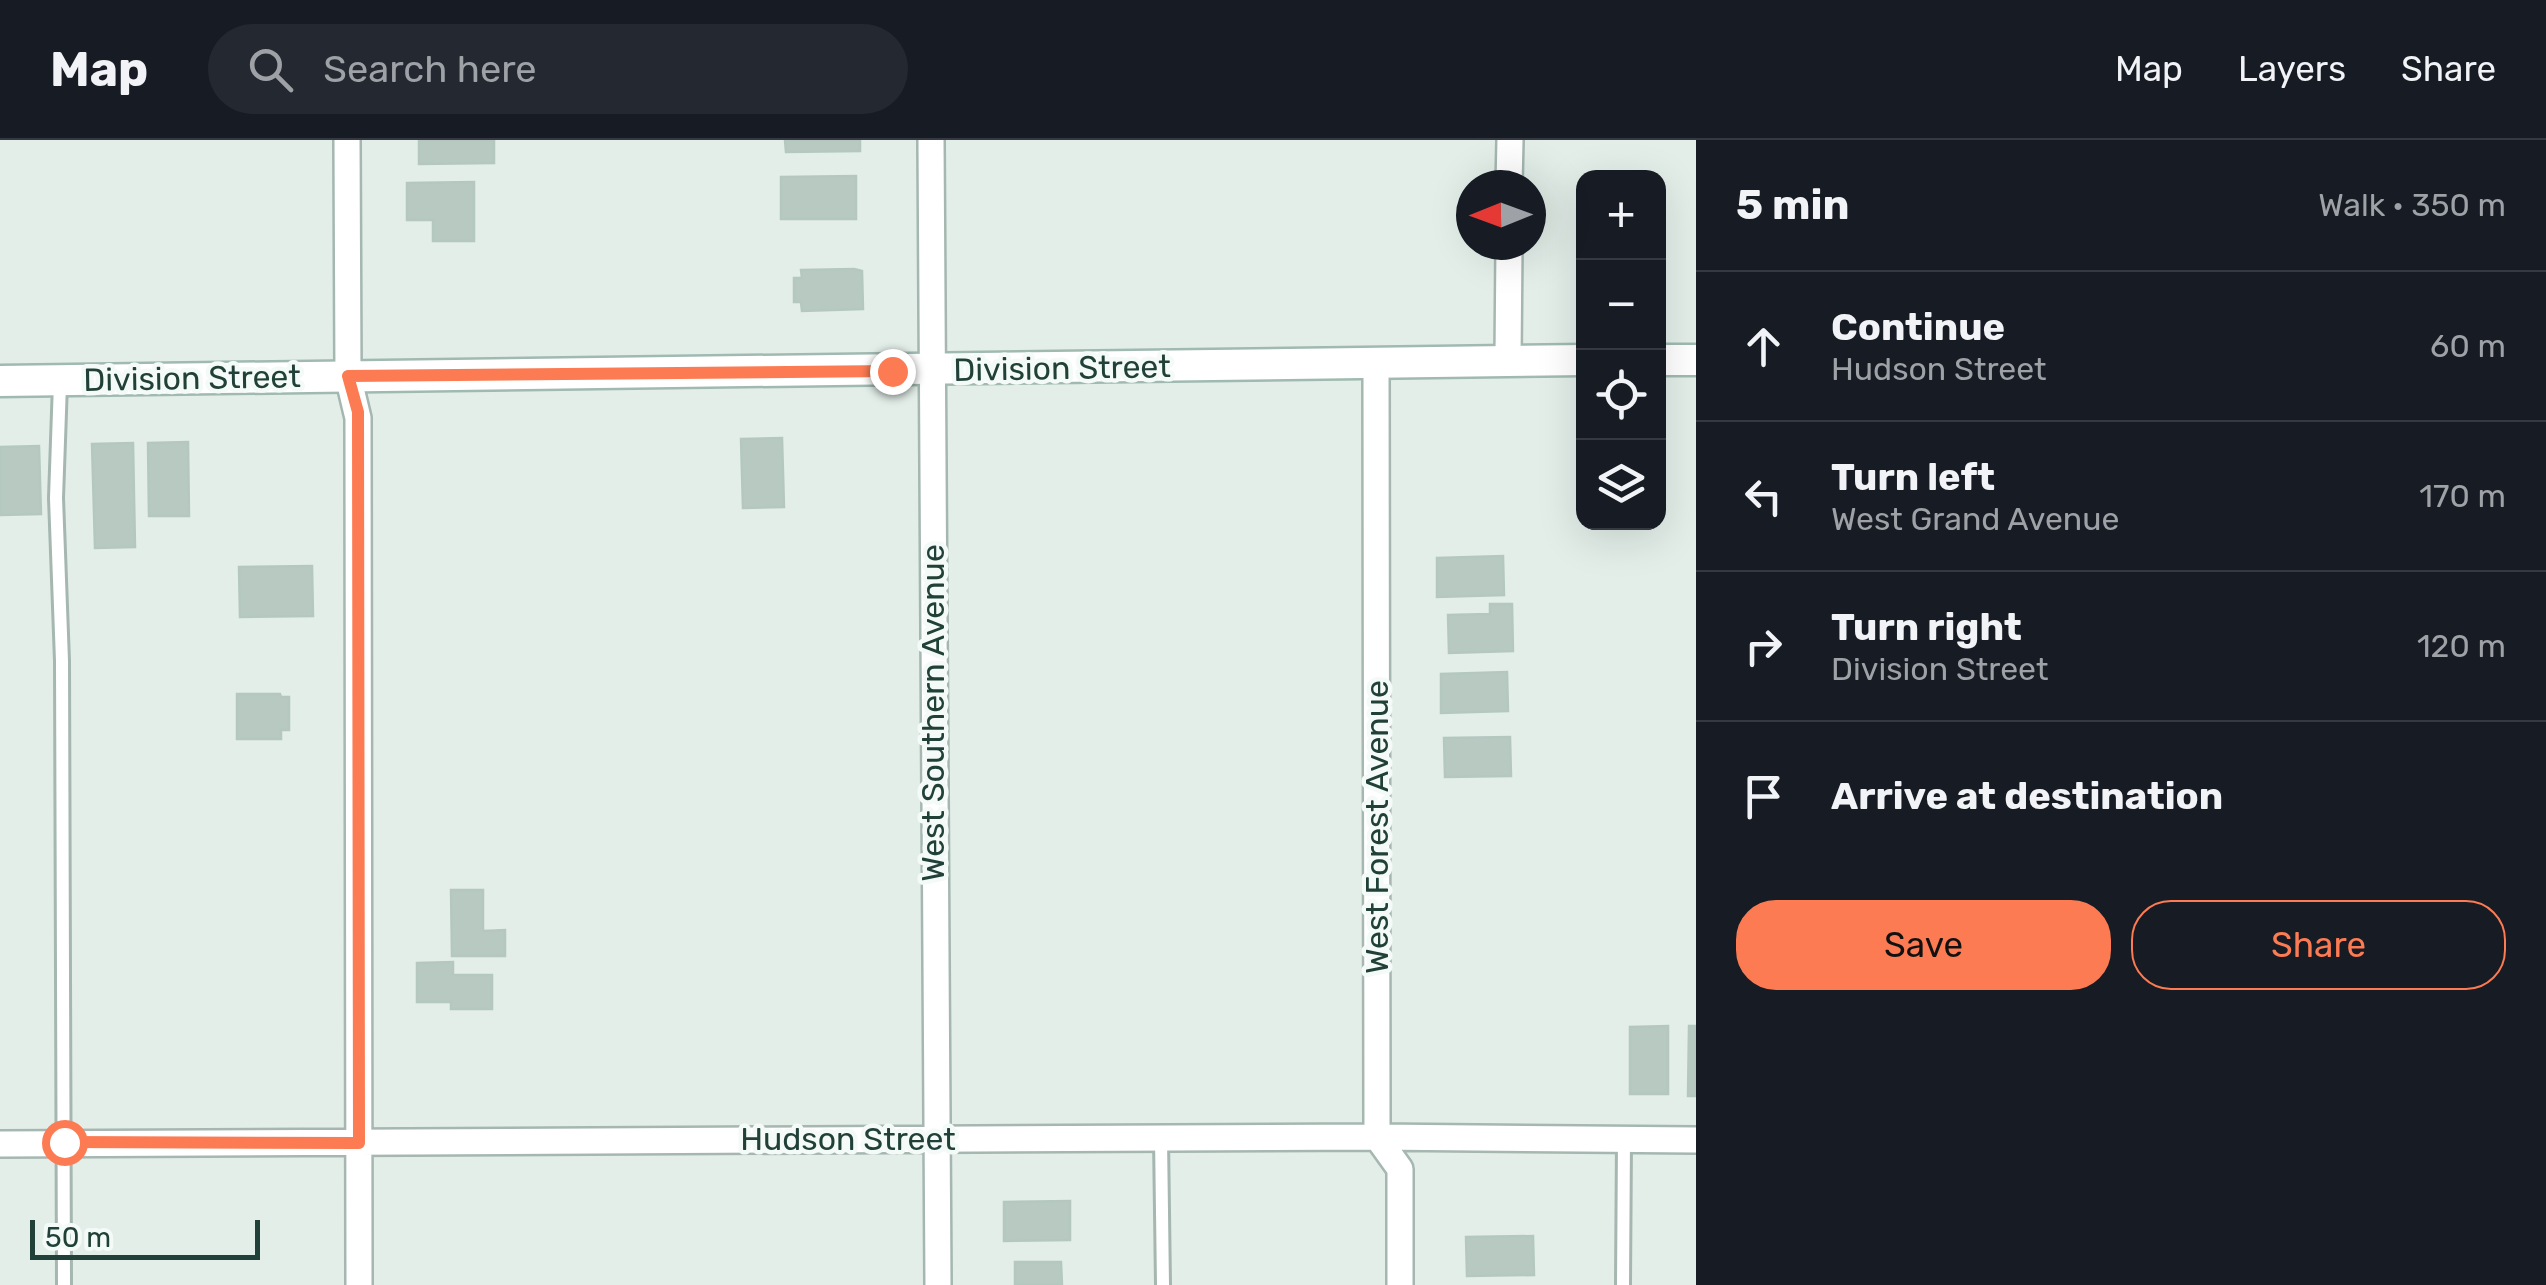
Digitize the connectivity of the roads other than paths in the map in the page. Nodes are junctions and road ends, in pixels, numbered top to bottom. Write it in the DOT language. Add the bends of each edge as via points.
graph roads {
  1 [pos="347,140"];
  2 [pos="931,140"];
  3 [pos="1510,140"];
  4 [pos="1509,170"];
  5 [pos="1509,260"];
  6 [pos="1508,350"];
  7 [pos="1576,359"];
  8 [pos="1666,360"];
  9 [pos="1696,360"];
  10 [pos="1376,362"];
  11 [pos="931,370"];
  12 [pos="348,376"];
  13 [pos="0,380"];
  14 [pos="60,380"];
  15 [pos="1377,1137"];
  16 [pos="1161,1138"];
  17 [pos="936,1139"];
  18 [pos="1624,1140"];
  19 [pos="1696,1140"];
  20 [pos="64,1142"];
  21 [pos="359,1143"];
  22 [pos="0,1144"];
  23 [pos="64,1285"];
  24 [pos="359,1285"];
  25 [pos="938,1285"];
  26 [pos="1163,1285"];
  27 [pos="1400,1285"];
  28 [pos="1624,1285"];
  1 -- 12 [label="street"];
  2 -- 11 [label="street, West Southern Avenue"];
  3 -- 4 [label="street"];
  5 -- 6 [label="street"];
  6 -- 7 [label="street, Division Street"];
  6 -- 10 [label="street, Division Street"];
  8 -- 9 [label="street"];
  10 -- 11 [label="street, Division Street"];
  10 -- 15 [label="street, West Forest Avenue"];
  11 -- 12 [label="street, Division Street"];
  11 -- 17 [label="street, West Southern Avenue"];
  12 -- 14 [label="street, Division Street"];
  12 -- 21 [label="street" via="358,412"];
  13 -- 14 [label="street, Division Street"];
  14 -- 20 [label="lane"];
  15 -- 16 [label="street, Hudson Street"];
  15 -- 18 [label="street, Hudson Street"];
  15 -- 27 [label="street, West Forest Avenue" via="1400,1169"];
  16 -- 17 [label="street, Hudson Street"];
  16 -- 26 [label="lane"];
  17 -- 21 [label="street, Hudson Street"];
  17 -- 25 [label="street, West Southern Avenue"];
  18 -- 19 [label="street, Hudson Street"];
  18 -- 28 [label="lane"];
  20 -- 21 [label="street, Hudson Street"];
  20 -- 22 [label="street, Hudson Street"];
  20 -- 23 [label="lane"];
  21 -- 24 [label="street"];
}
